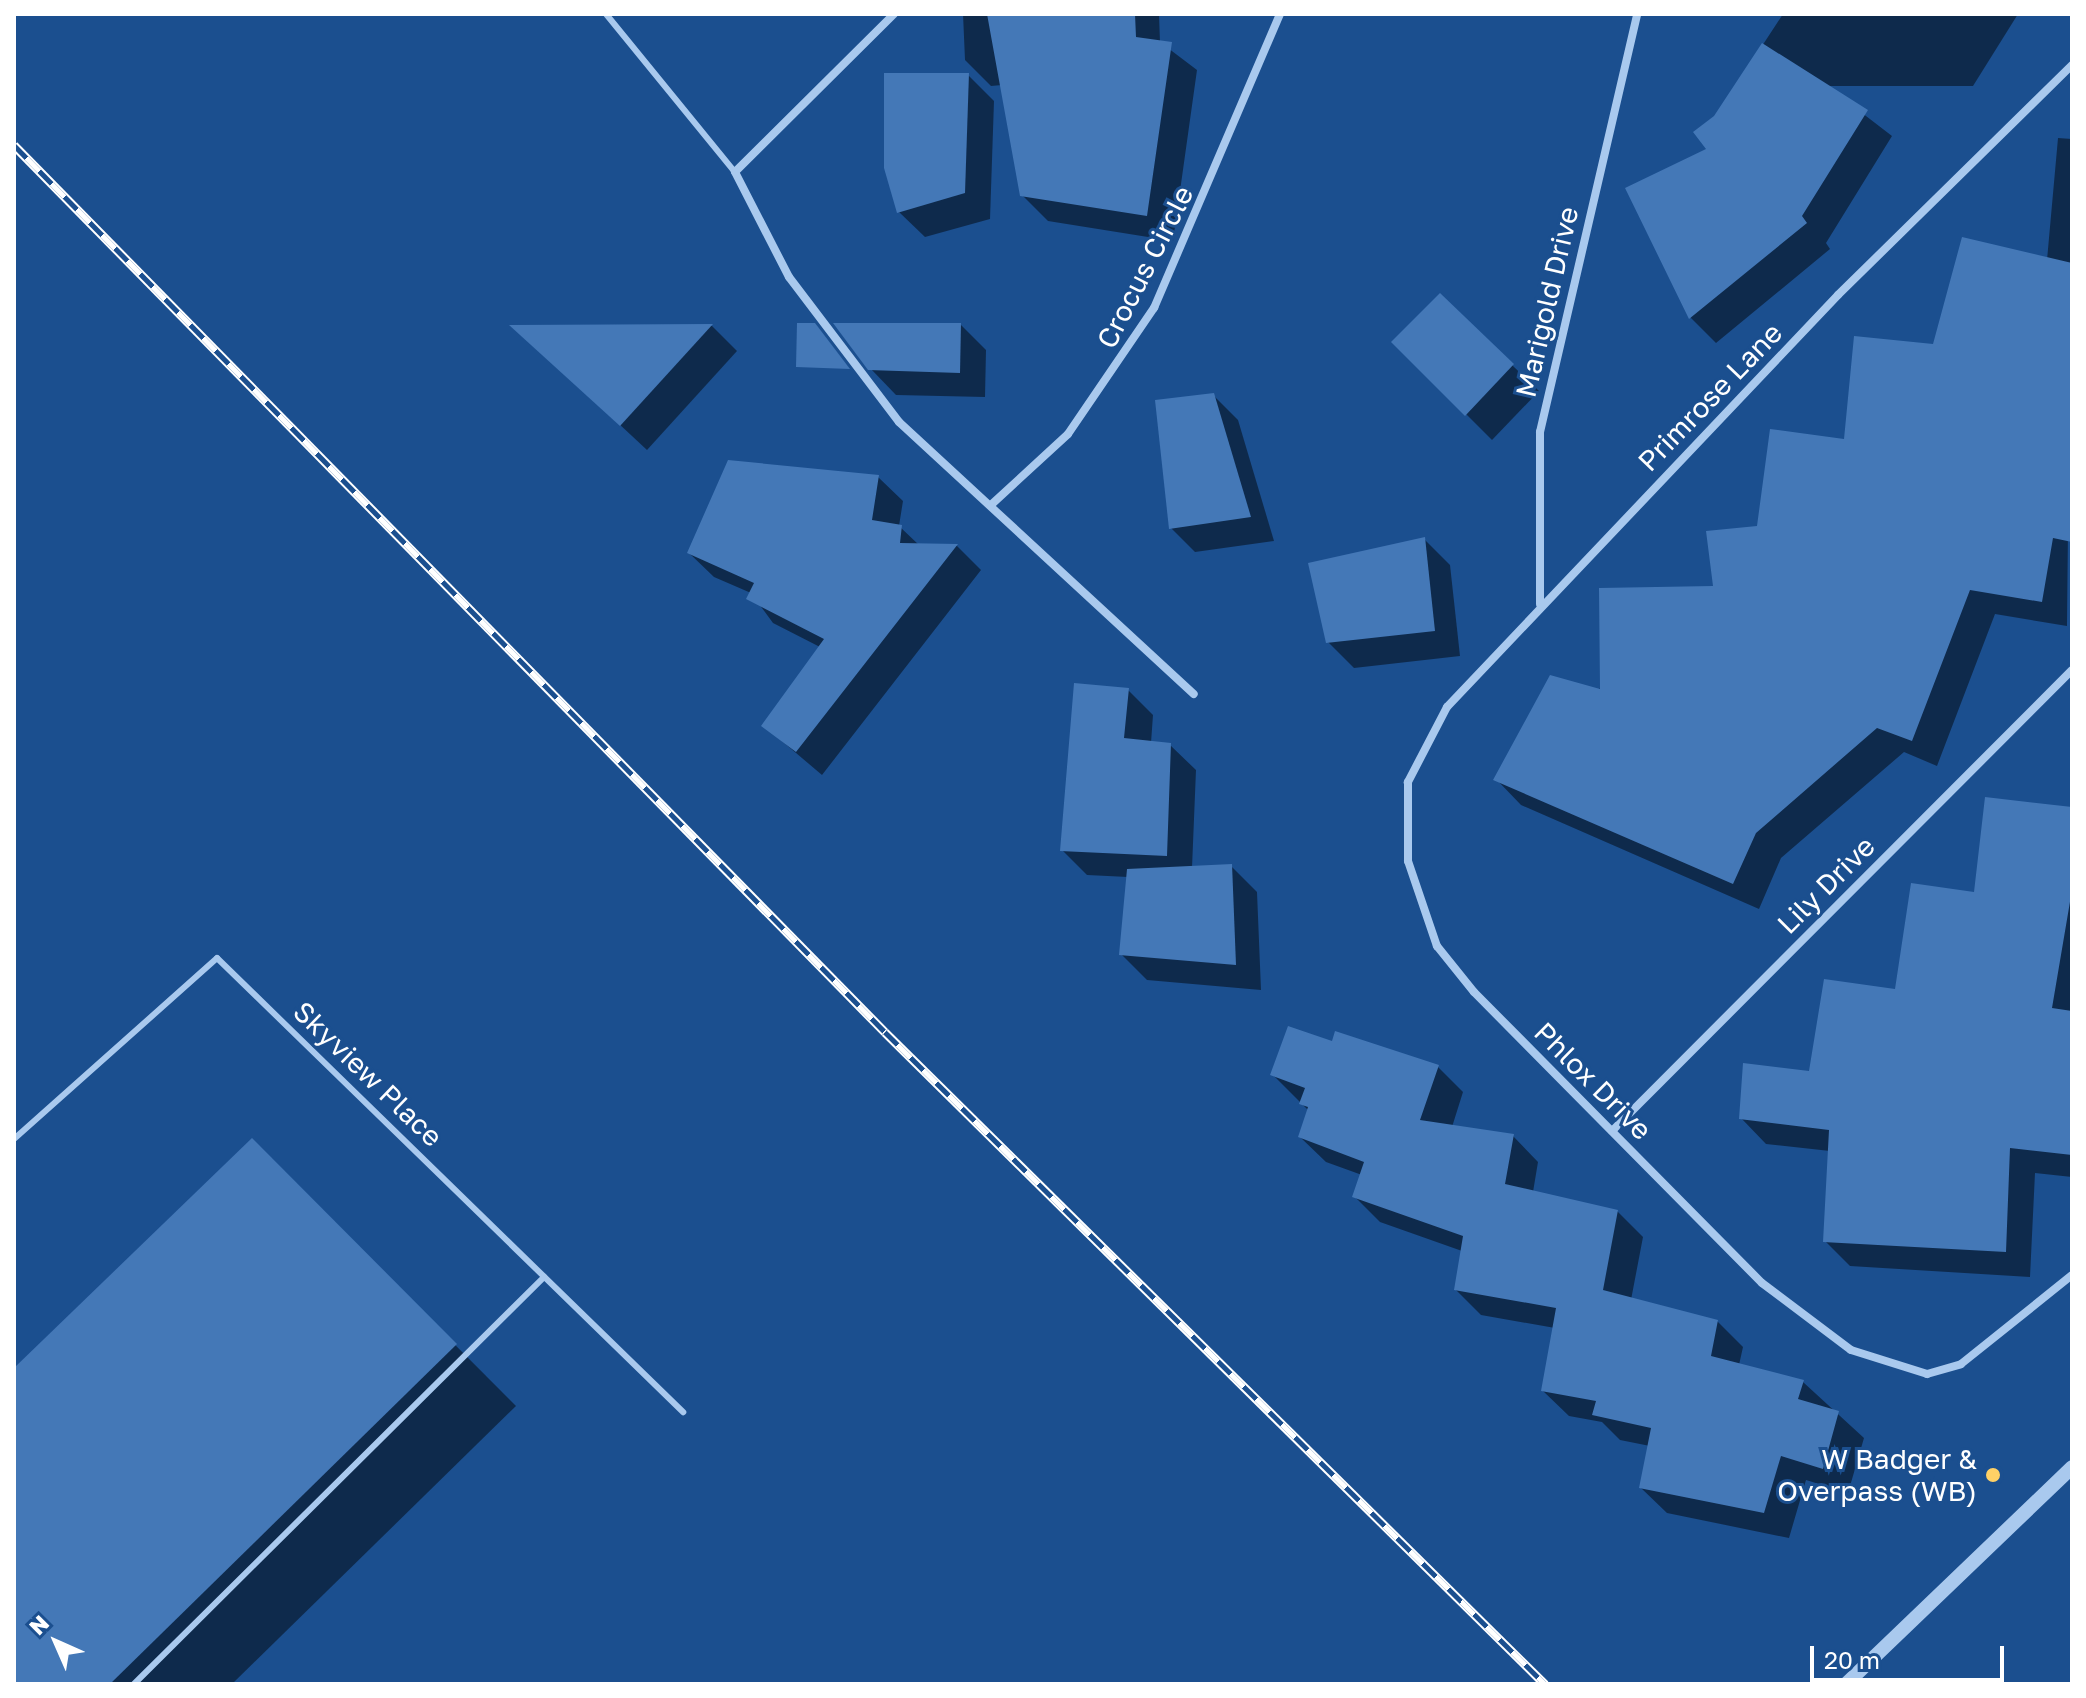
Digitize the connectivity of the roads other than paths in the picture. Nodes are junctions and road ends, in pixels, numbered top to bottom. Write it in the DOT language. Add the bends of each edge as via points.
graph roads {
  1 [pos="606,14"];
  2 [pos="894,14"];
  3 [pos="1280,14"];
  4 [pos="1637,14"];
  5 [pos="2072,65"];
  6 [pos="735,172"];
  7 [pos="992,504"];
  8 [pos="1540,604"];
  9 [pos="2072,670"];
  10 [pos="1194,694"];
  11 [pos="1408,782"];
  12 [pos="1612,1131"];
  13 [pos="14,1139"];
  14 [pos="2072,1275"];
  15 [pos="544,1277"];
  16 [pos="683,1412"];
  17 [pos="2072,1467"];
  18 [pos="134,1684"];
  19 [pos="1846,1684"];
  1 -- 6 [label="lane"];
  2 -- 6 [label="street"];
  3 -- 7 [label="street, Crocus Circle" via="1154,308 1068,434"];
  4 -- 8 [label="street, Marigold Drive" via="1540,432"];
  5 -- 8 [label="street, Primrose Lane"];
  6 -- 7 [label="street" via="789,277 848,359 899,422"];
  7 -- 10 [label="street"];
  8 -- 11 [label="street, Primrose Lane" via="1447,707"];
  9 -- 12 [label="street, Lily Drive"];
  11 -- 12 [label="street, Phlox Drive" via="1408,861 1437,946"];
  12 -- 14 [label="street, Phlox Drive" via="1762,1283 1851,1350 1927,1374 1961,1364"];
  13 -- 15 [label="lane, Skyview Place" via="217,958"];
  15 -- 16 [label="lane, Skyview Place"];
  15 -- 18 [label="lane"];
  17 -- 19 [label="street"];
}
